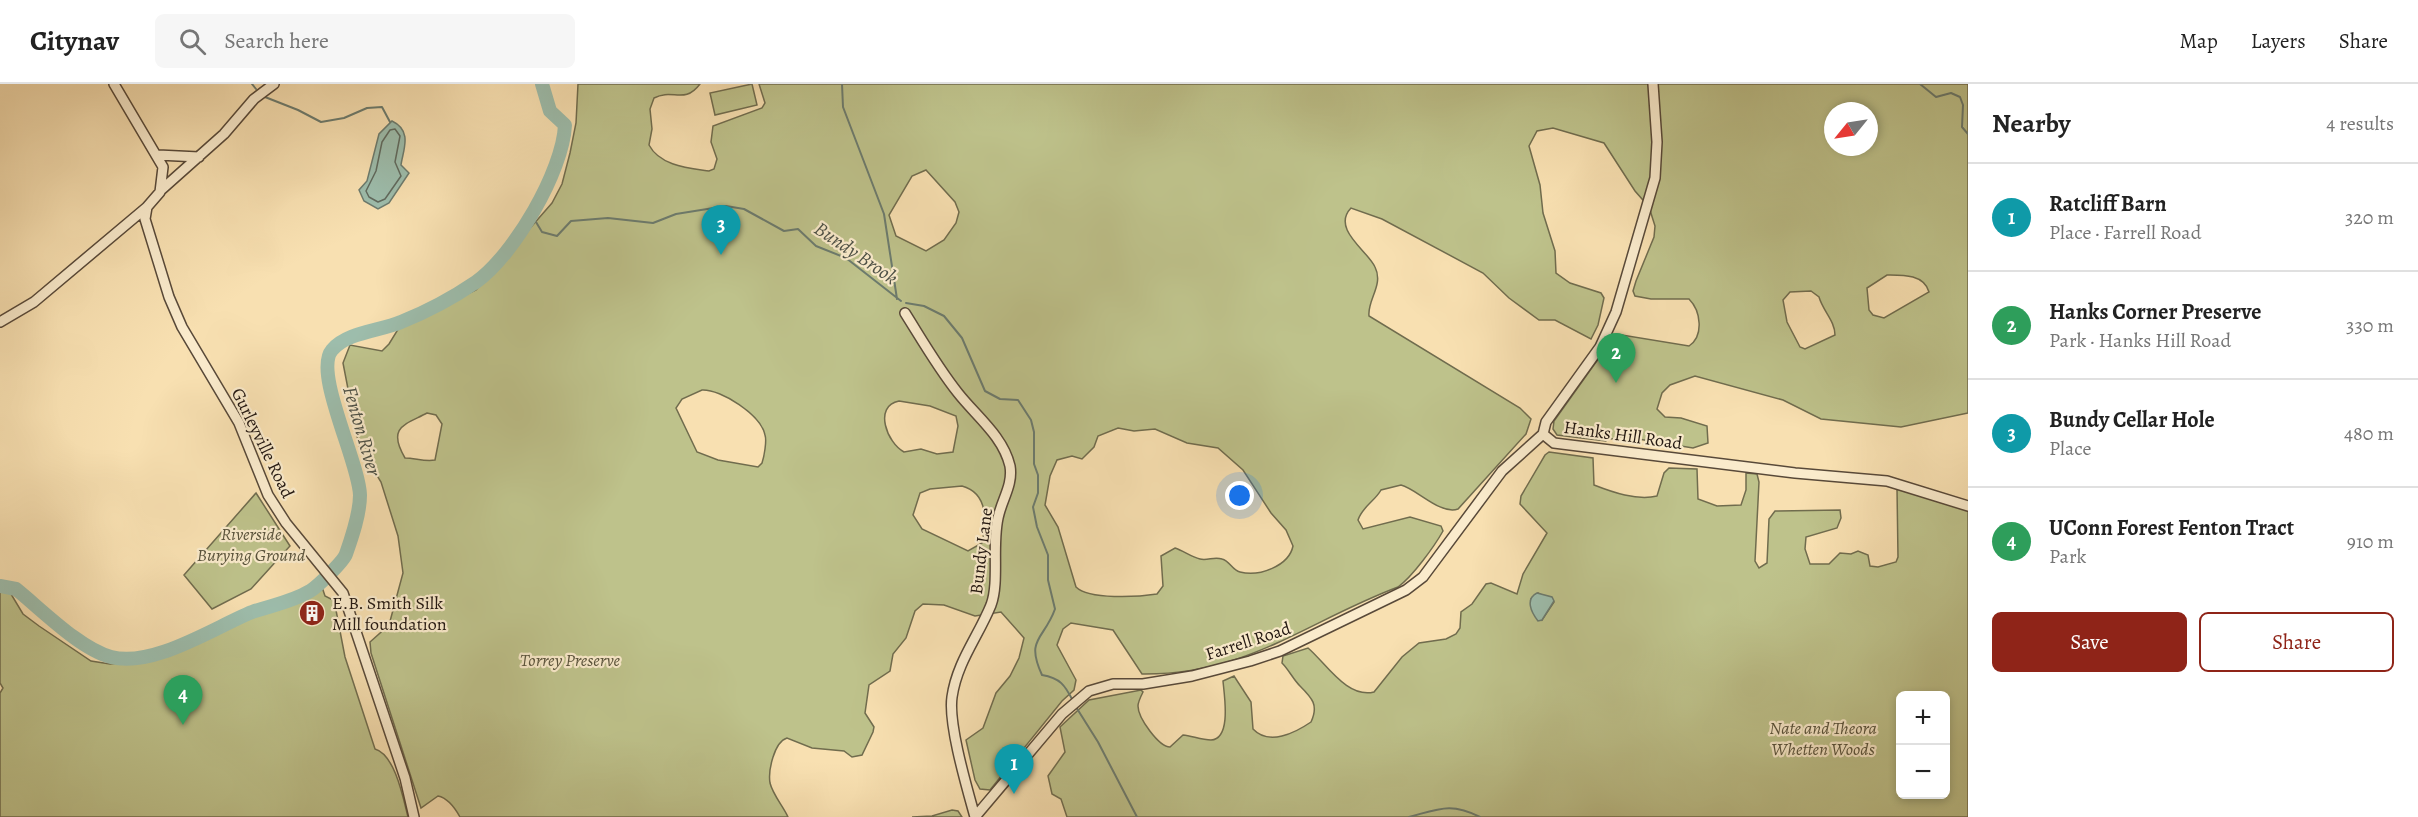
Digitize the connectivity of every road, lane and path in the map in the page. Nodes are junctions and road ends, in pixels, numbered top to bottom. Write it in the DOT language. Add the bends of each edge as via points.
graph roads {
  1 [pos="114,84"];
  2 [pos="274,84"];
  3 [pos="1653,84"];
  4 [pos="158,155"];
  5 [pos="199,157"];
  6 [pos="160,192"];
  7 [pos="147,207"];
  8 [pos="905,313"];
  9 [pos="0,322"];
  10 [pos="1543,434"];
  11 [pos="1968,506"];
  12 [pos="414,817"];
  13 [pos="975,817"];
  1 -- 4 [label="street"];
  2 -- 5 [label="street" via="254,99"];
  3 -- 10 [label="street, Hanks Hill Road" via="1655,178 1616,312 1600,347 1546,422"];
  4 -- 5 [label="street"];
  4 -- 6 [label="street" via="163,173"];
  5 -- 6 [label="street"];
  6 -- 7 [label="street"];
  7 -- 9 [label="street" via="34,302"];
  7 -- 12 [label="street, Gurleyville Road" via="148,230 185,333 239,423 272,501 333,578 349,605"];
  8 -- 13 [label="street, Bundy Lane" via="957,392 1002,444 1010,466 1011,482 998,516 992,602 965,653 951,700 962,769"];
  10 -- 11 [label="street, Hanks Hill Road" via="1549,441 1566,444 1887,481"];
  10 -- 13 [label="street, Farrell Road" via="1502,471 1423,577 1406,590 1280,651 1250,661 1192,676 1143,684 1113,684 1089,691 1062,714"];
}
